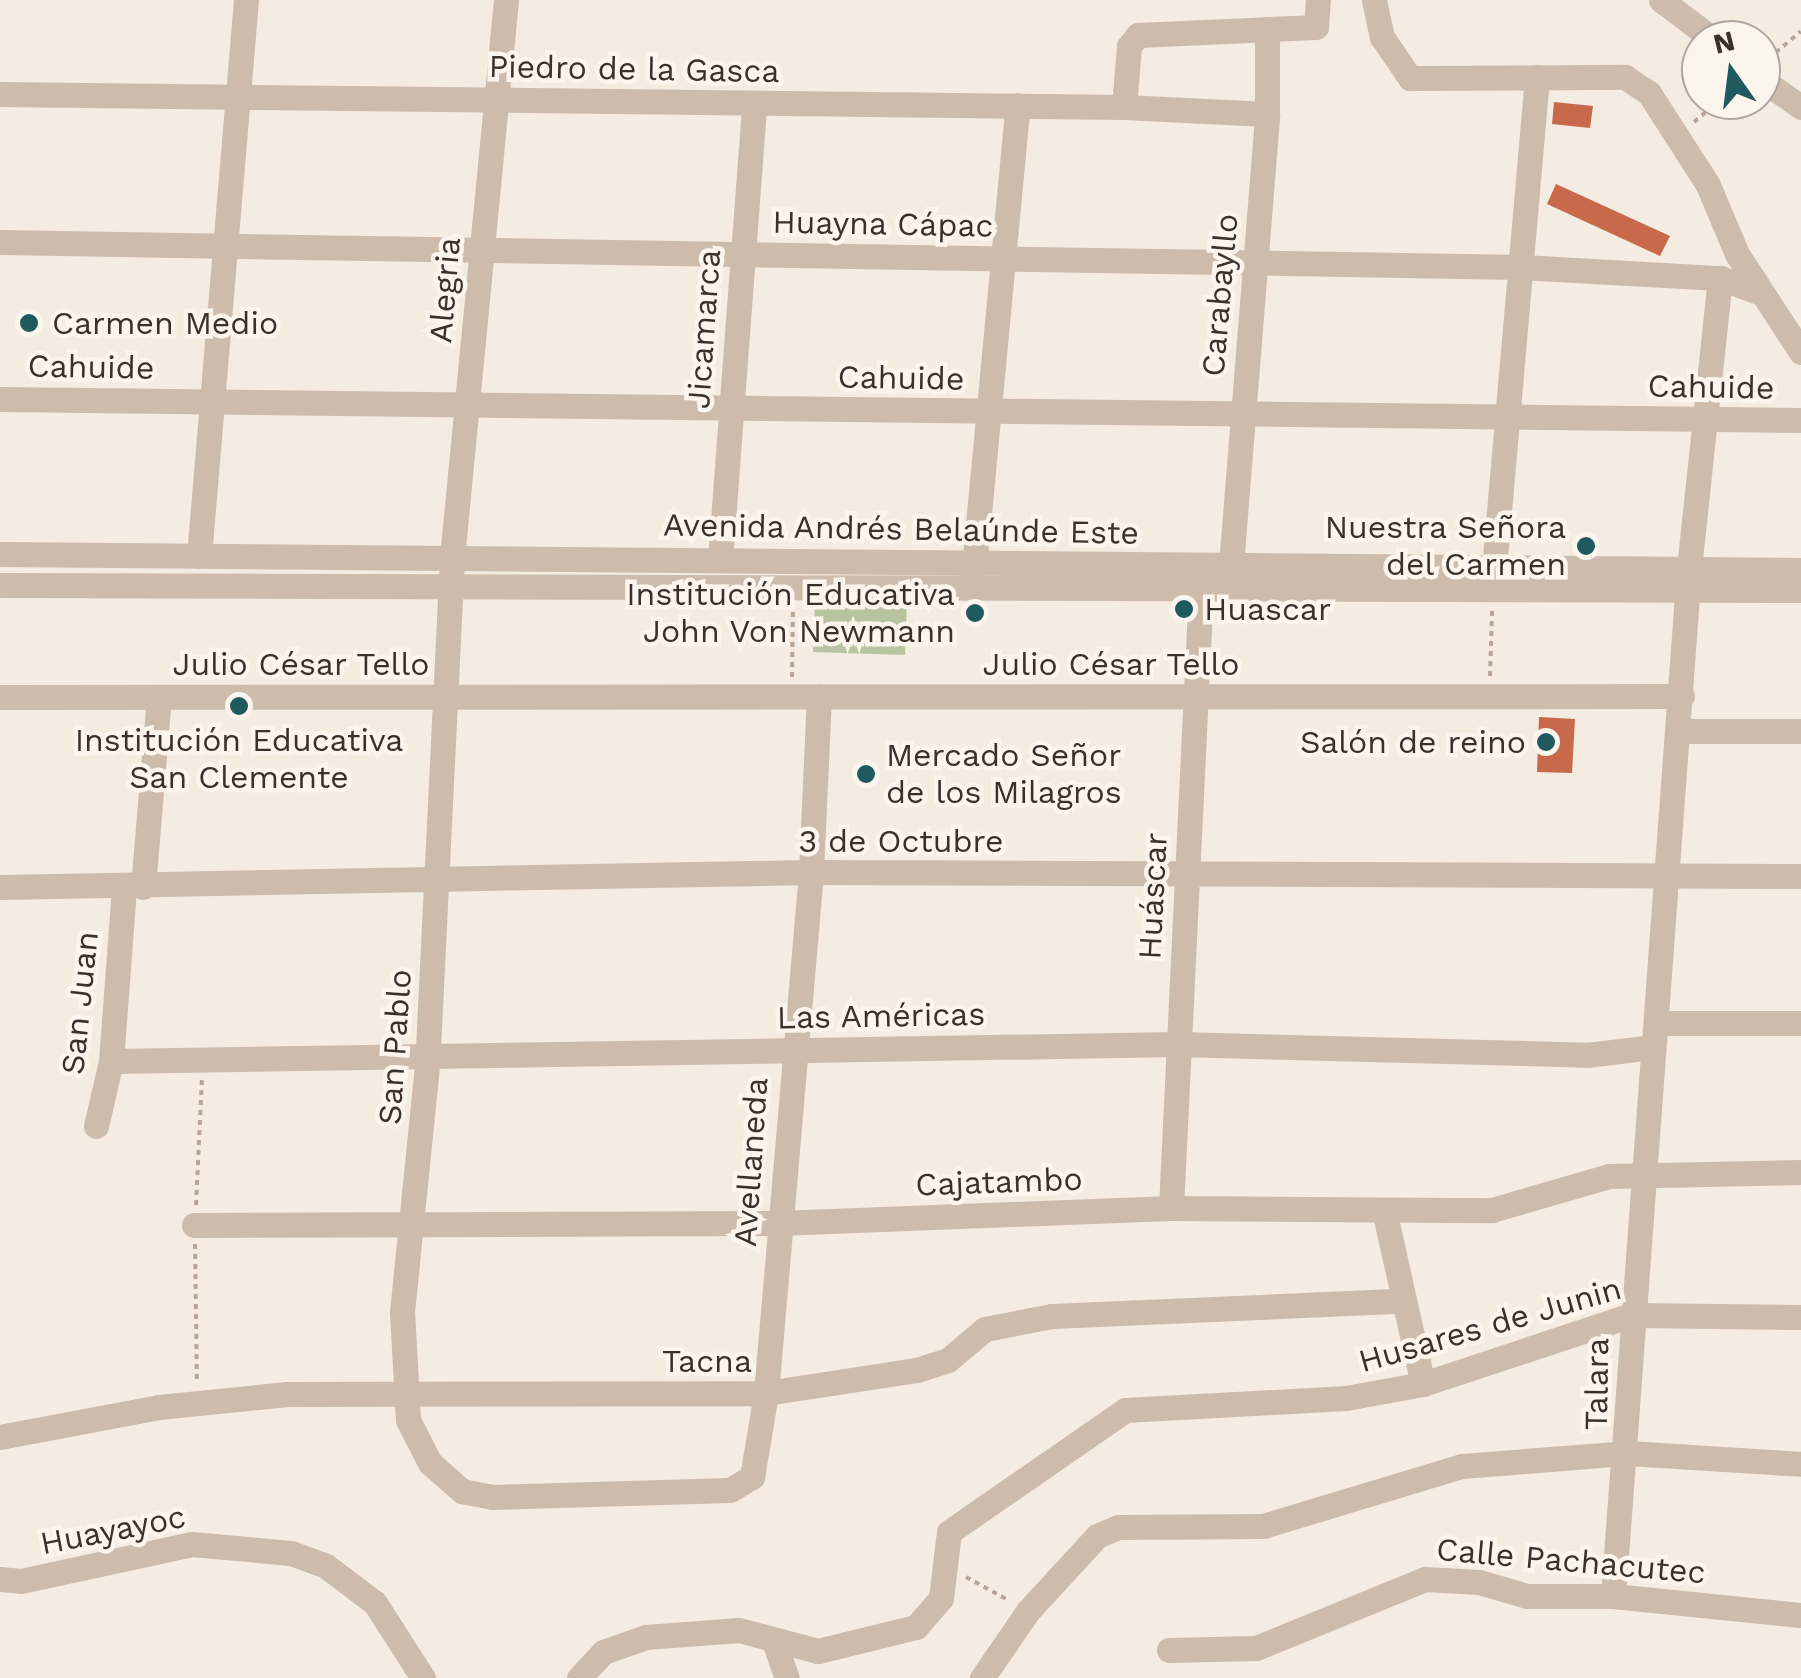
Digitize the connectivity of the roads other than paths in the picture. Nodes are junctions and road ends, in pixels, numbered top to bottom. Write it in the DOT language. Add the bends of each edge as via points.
graph roads {
  1 [pos="246,0"];
  2 [pos="506,0"];
  3 [pos="1318,0"];
  4 [pos="1374,0"];
  5 [pos="1661,0"];
  6 [pos="1688,20"];
  7 [pos="1267,29"];
  8 [pos="1537,77"];
  9 [pos="0,94"];
  10 [pos="236,96"];
  11 [pos="496,100"];
  12 [pos="754,102"];
  13 [pos="1018,106"];
  14 [pos="1124,107"];
  15 [pos="1267,114"];
  16 [pos="0,242"];
  17 [pos="222,246"];
  18 [pos="482,250"];
  19 [pos="742,254"];
  20 [pos="1003,258"];
  21 [pos="1255,263"];
  22 [pos="1521,267"];
  23 [pos="1720,278"];
  24 [pos="1761,293"];
  25 [pos="1801,352"];
  26 [pos="0,398"];
  27 [pos="212,402"];
  28 [pos="467,405"];
  29 [pos="731,408"];
  30 [pos="989,411"];
  31 [pos="1243,414"];
  32 [pos="1508,417"];
  33 [pos="1704,419"];
  34 [pos="1801,420"];
  35 [pos="0,554"];
  36 [pos="200,556"];
  37 [pos="452,558"];
  38 [pos="720,560"];
  39 [pos="1231,565"];
  40 [pos="1801,570"];
  41 [pos="974,575"];
  42 [pos="1493,577"];
  43 [pos="1689,578"];
  44 [pos="0,585"];
  45 [pos="451,586"];
  46 [pos="1200,588"];
  47 [pos="1801,590"];
  48 [pos="446,696"];
  49 [pos="819,696"];
  50 [pos="1196,696"];
  51 [pos="1682,696"];
  52 [pos="0,697"];
  53 [pos="159,697"];
  54 [pos="1680,731"];
  55 [pos="1801,732"];
  56 [pos="811,872"];
  57 [pos="1186,875"];
  58 [pos="1664,875"];
  59 [pos="1801,876"];
  60 [pos="437,880"];
  61 [pos="0,887"];
  62 [pos="134,887"];
  63 [pos="1801,1023"];
  64 [pos="1655,1035"];
  65 [pos="1178,1044"];
  66 [pos="792,1050"];
  67 [pos="428,1056"];
  68 [pos="111,1061"];
  69 [pos="96,1126"];
  70 [pos="1801,1172"];
  71 [pos="1640,1173"];
  72 [pos="1171,1208"];
  73 [pos="1384,1210"];
  74 [pos="780,1223"];
  75 [pos="194,1225"];
  76 [pos="414,1227"];
  77 [pos="1400,1301"];
  78 [pos="1632,1315"];
  79 [pos="1801,1317"];
  80 [pos="1423,1384"];
  81 [pos="766,1393"];
  82 [pos="402,1394"];
  83 [pos="0,1437"];
  84 [pos="1628,1453"];
  85 [pos="1801,1464"];
  86 [pos="462,1491"];
  87 [pos="0,1579"];
  88 [pos="1613,1596"];
  89 [pos="1801,1615"];
  90 [pos="774,1641"];
  91 [pos="1170,1650"];
  92 [pos="423,1678"];
  93 [pos="580,1678"];
  94 [pos="787,1678"];
  95 [pos="982,1678"];
  1 -- 10 [label="street"];
  2 -- 11 [label="street, Alegria"];
  3 -- 7 [label="street" via="1316,27"];
  4 -- 8 [label="street" via="1382,37 1410,78"];
  5 -- 6 [label="street"];
  7 -- 14 [label="street" via="1138,35 1129,46"];
  7 -- 15 [label="street, Carabayllo"];
  8 -- 22 [label="street"];
  8 -- 24 [label="street" via="1624,78 1649,93 1679,135"];
  9 -- 10 [label="street, Piedro de la Gasca"];
  10 -- 11 [label="street, Piedro de la Gasca"];
  10 -- 17 [label="street"];
  11 -- 12 [label="street, Piedro de la Gasca"];
  11 -- 18 [label="street, Alegria"];
  12 -- 13 [label="street, Piedro de la Gasca"];
  12 -- 19 [label="street, Jicamarca"];
  13 -- 14 [label="street, Piedro de la Gasca"];
  13 -- 20 [label="street"];
  14 -- 15 [label="street, Piedro de la Gasca"];
  15 -- 21 [label="street, Carabayllo"];
  16 -- 17 [label="street, Huayna Cápac"];
  17 -- 18 [label="street, Huayna Cápac"];
  17 -- 27 [label="street"];
  18 -- 19 [label="street, Huayna Cápac"];
  18 -- 28 [label="street, Alegria"];
  19 -- 20 [label="street, Huayna Cápac"];
  19 -- 29 [label="street, Jicamarca"];
  20 -- 21 [label="street, Huayna Cápac"];
  20 -- 30 [label="street"];
  21 -- 22 [label="street, Huayna Cápac"];
  21 -- 31 [label="street, Carabayllo"];
  22 -- 23 [label="street, Huayna Cápac"];
  22 -- 32 [label="street"];
  23 -- 24 [label="street, Huayna Cápac"];
  23 -- 33 [label="street, Talara"];
  24 -- 25 [label="street"];
  26 -- 27 [label="street, Cahuide"];
  27 -- 28 [label="street, Cahuide"];
  27 -- 36 [label="street"];
  28 -- 29 [label="street, Cahuide"];
  28 -- 37 [label="street, Alegria"];
  29 -- 30 [label="street, Cahuide"];
  29 -- 38 [label="street, Jicamarca"];
  30 -- 31 [label="street, Cahuide"];
  30 -- 41 [label="street"];
  31 -- 32 [label="street, Cahuide"];
  31 -- 39 [label="street, Carabayllo"];
  32 -- 33 [label="street, Cahuide"];
  32 -- 42 [label="street"];
  33 -- 34 [label="street, Cahuide"];
  33 -- 43 [label="street, Talara"];
  35 -- 36 [label="street, Avenida Andrés Belaúnde Este"];
  36 -- 37 [label="street, Avenida Andrés Belaúnde Este"];
  37 -- 38 [label="street, Avenida Andrés Belaúnde Este"];
  37 -- 45 [label="street, Alegria"];
  38 -- 41 [label="street, Avenida Andrés Belaúnde Este"];
  39 -- 41 [label="street, Avenida Andrés Belaúnde Este"];
  39 -- 42 [label="street, Avenida Andrés Belaúnde Este"];
  40 -- 43 [label="street, Avenida Andrés Belaúnde Este"];
  41 -- 45 [label="street, Avenida Andrés Belaúnde Este" via="794,587"];
  41 -- 46 [label="street, Avenida Andrés Belaúnde Este"];
  42 -- 43 [label="street, Avenida Andrés Belaúnde Este"];
  42 -- 46 [label="street, Avenida Andrés Belaúnde Este"];
  43 -- 47 [label="street, Avenida Andrés Belaúnde Este"];
  43 -- 51 [label="street, Talara"];
  44 -- 45 [label="street, Avenida Andrés Belaúnde Este"];
  45 -- 48 [label="street, San Pablo"];
  46 -- 50 [label="street, Huáscar"];
  48 -- 49 [label="street, Julio César Tello"];
  48 -- 53 [label="street, Julio César Tello"];
  48 -- 60 [label="street, San Pablo"];
  49 -- 50 [label="street, Julio César Tello"];
  49 -- 56 [label="street, Avellaneda"];
  50 -- 51 [label="street, Julio César Tello"];
  50 -- 57 [label="street, Huáscar"];
  51 -- 54 [label="street, Talara"];
  52 -- 53 [label="street, Julio César Tello"];
  53 -- 62 [label="street, San Juan"];
  54 -- 55 [label="street"];
  54 -- 58 [label="street, Talara"];
  56 -- 57 [label="street, 3 de Octubre"];
  56 -- 60 [label="street, 3 de Octubre"];
  56 -- 66 [label="street, Avellaneda"];
  57 -- 58 [label="street, 3 de Octubre"];
  57 -- 65 [label="street, Huáscar"];
  58 -- 59 [label="street, 3 de Octubre"];
  58 -- 64 [label="street, Talara"];
  60 -- 62 [label="street, 3 de Octubre"];
  60 -- 67 [label="street, San Pablo"];
  61 -- 62 [label="street, 3 de Octubre"];
  62 -- 68 [label="street, San Juan"];
  63 -- 64 [label="street, Las Américas"];
  64 -- 65 [label="street, Las Américas" via="1587,1054"];
  64 -- 71 [label="street, Talara"];
  65 -- 66 [label="street, Las Américas"];
  65 -- 72 [label="street, Huáscar"];
  66 -- 67 [label="street, Las Américas"];
  66 -- 74 [label="street, Avellaneda"];
  67 -- 68 [label="street, Las Américas"];
  67 -- 76 [label="street, San Pablo"];
  68 -- 69 [label="street, San Juan"];
  70 -- 71 [label="street, Cajatambo"];
  71 -- 73 [label="street, Cajatambo" via="1492,1210"];
  71 -- 78 [label="street, Talara"];
  72 -- 73 [label="street, Cajatambo"];
  72 -- 74 [label="street, Cajatambo"];
  73 -- 77 [label="street"];
  74 -- 76 [label="street, Cajatambo"];
  74 -- 81 [label="street, Avellaneda"];
  75 -- 76 [label="street, Cajatambo"];
  76 -- 82 [label="street, San Pablo" via="402,1312"];
  77 -- 80 [label="street"];
  77 -- 81 [label="street, Tacna" via="1052,1316 985,1329 948,1360 917,1370"];
  78 -- 79 [label="street, Husares de Junin"];
  78 -- 80 [label="street, Husares de Junin"];
  78 -- 84 [label="street, Talara"];
  80 -- 90 [label="street, Husares de Junin" via="1346,1398 1125,1410 948,1532 941,1598 916,1626 818,1651"];
  81 -- 82 [label="street, Tacna"];
  81 -- 86 [label="street, Avellaneda" via="752,1477 730,1490 492,1497"];
  82 -- 83 [label="street, Tacna" via="197,1402"];
  82 -- 86 [label="street, San Pablo" via="430,1462"];
  84 -- 85 [label="street"];
  84 -- 88 [label="street, Talara"];
  84 -- 95 [label="street" via="1462,1466 1263,1526 1118,1527 1097,1536 1028,1611"];
  87 -- 92 [label="street, Huayayoc" via="21,1581 192,1544 291,1553 326,1566 375,1604"];
  88 -- 89 [label="street, Calle Pachacutec"];
  88 -- 91 [label="street, Calle Pachacutec" via="1527,1596 1479,1582 1424,1578 1256,1648"];
  90 -- 93 [label="street" via="739,1630 646,1637 603,1652"];
  90 -- 94 [label="street"];
}
